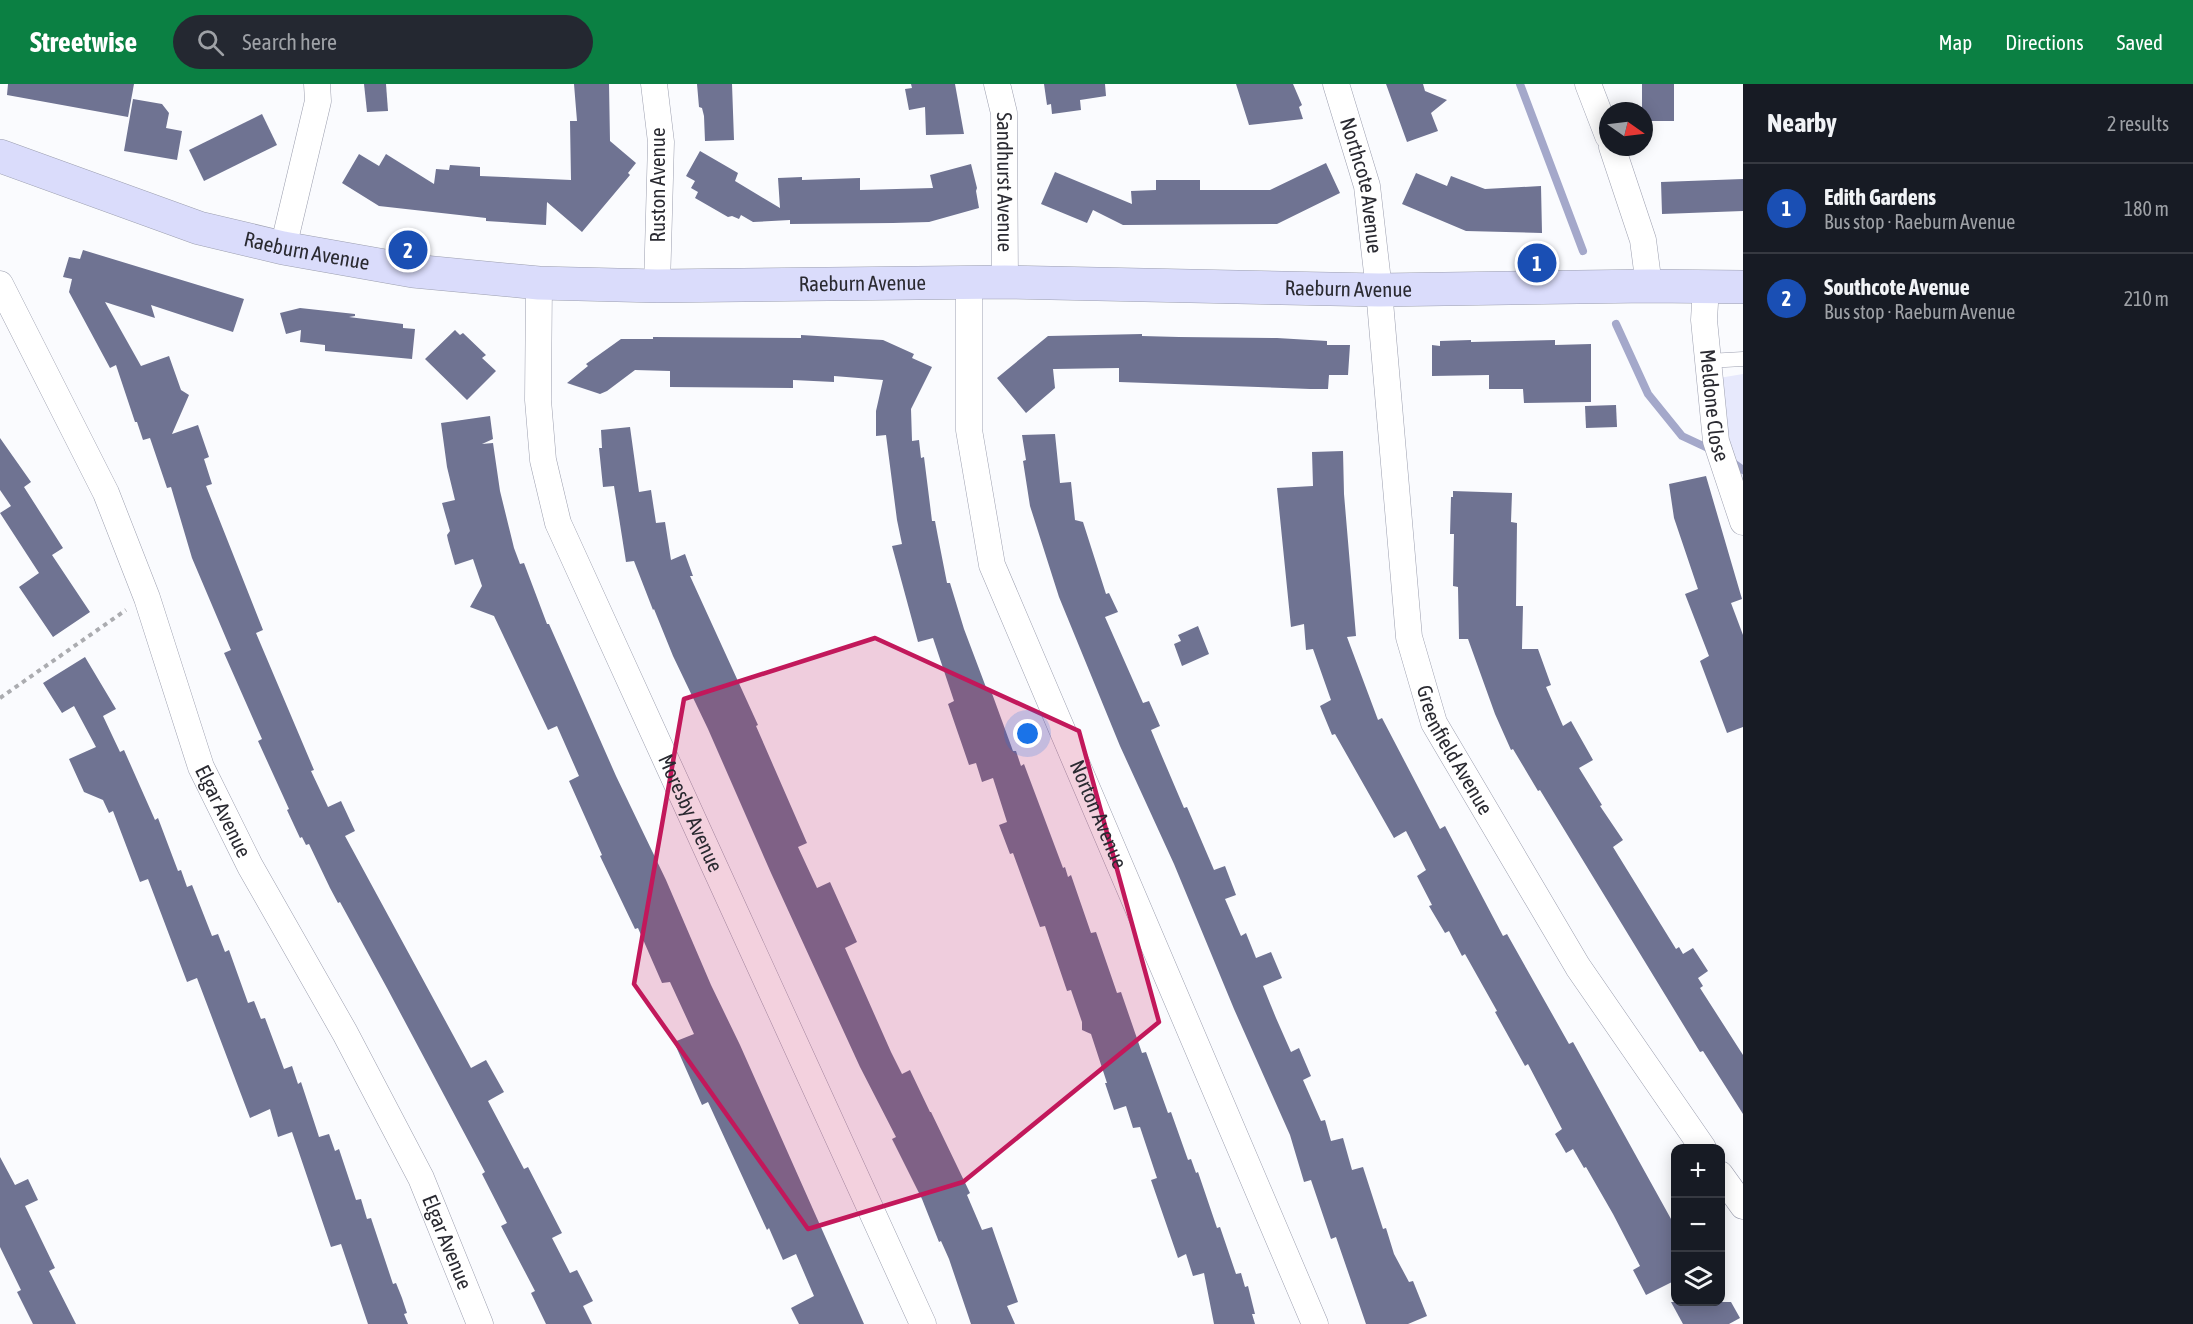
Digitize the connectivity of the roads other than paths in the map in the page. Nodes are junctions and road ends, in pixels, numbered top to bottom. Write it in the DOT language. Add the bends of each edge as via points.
graph roads {
  1 [pos="317,84"];
  2 [pos="654,84"];
  3 [pos="997,84"];
  4 [pos="1336,84"];
  5 [pos="1588,84"];
  6 [pos="1599,113"];
  7 [pos="0,156"];
  8 [pos="1615,156"];
  9 [pos="283,248"];
  10 [pos="1005,282"];
  11 [pos="539,283"];
  12 [pos="969,283"];
  13 [pos="0,284"];
  14 [pos="657,286"];
  15 [pos="1649,286"];
  16 [pos="1706,286"];
  17 [pos="1743,287"];
  18 [pos="1379,290"];
  19 [pos="1743,359"];
  20 [pos="1708,361"];
  21 [pos="1743,522"];
  22 [pos="1700,1144"];
  23 [pos="1725,1181"];
  24 [pos="1743,1206"];
  25 [pos="480,1324"];
  26 [pos="923,1324"];
  27 [pos="1315,1324"];
  1 -- 9 [label="street" via="318,101"];
  2 -- 14 [label="street, Ruston Avenue" via="662,142"];
  3 -- 10 [label="street, Sandhurst Avenue" via="1005,113"];
  4 -- 18 [label="street, Northcote Avenue" via="1367,186"];
  5 -- 6 [label="street"];
  7 -- 9 [label="street, Raeburn Avenue" via="199,228"];
  8 -- 15 [label="street" via="1643,240"];
  9 -- 11 [label="street, Raeburn Avenue" via="413,271"];
  10 -- 12 [label="street, Raeburn Avenue"];
  10 -- 18 [label="street, Raeburn Avenue"];
  11 -- 14 [label="street, Raeburn Avenue"];
  11 -- 26 [label="street, Moresby Avenue" via="539,412 543,460 558,523"];
  12 -- 14 [label="street, Raeburn Avenue"];
  12 -- 27 [label="street, Norton Avenue" via="969,430 992,565"];
  13 -- 25 [label="street, Elgar Avenue" via="106,493 147,598 201,767 250,866 345,1033 421,1178"];
  15 -- 16 [label="street, Raeburn Avenue"];
  15 -- 18 [label="street, Raeburn Avenue"];
  16 -- 17 [label="street, Raeburn Avenue"];
  16 -- 20 [label="street, Meldone Close"];
  18 -- 22 [label="street, Greenfield Avenue" via="1409,637 1434,723 1578,967"];
  19 -- 20 [label="lane"];
  20 -- 21 [label="street, Meldone Close" via="1716,441"];
  23 -- 24 [label="street"];
}
